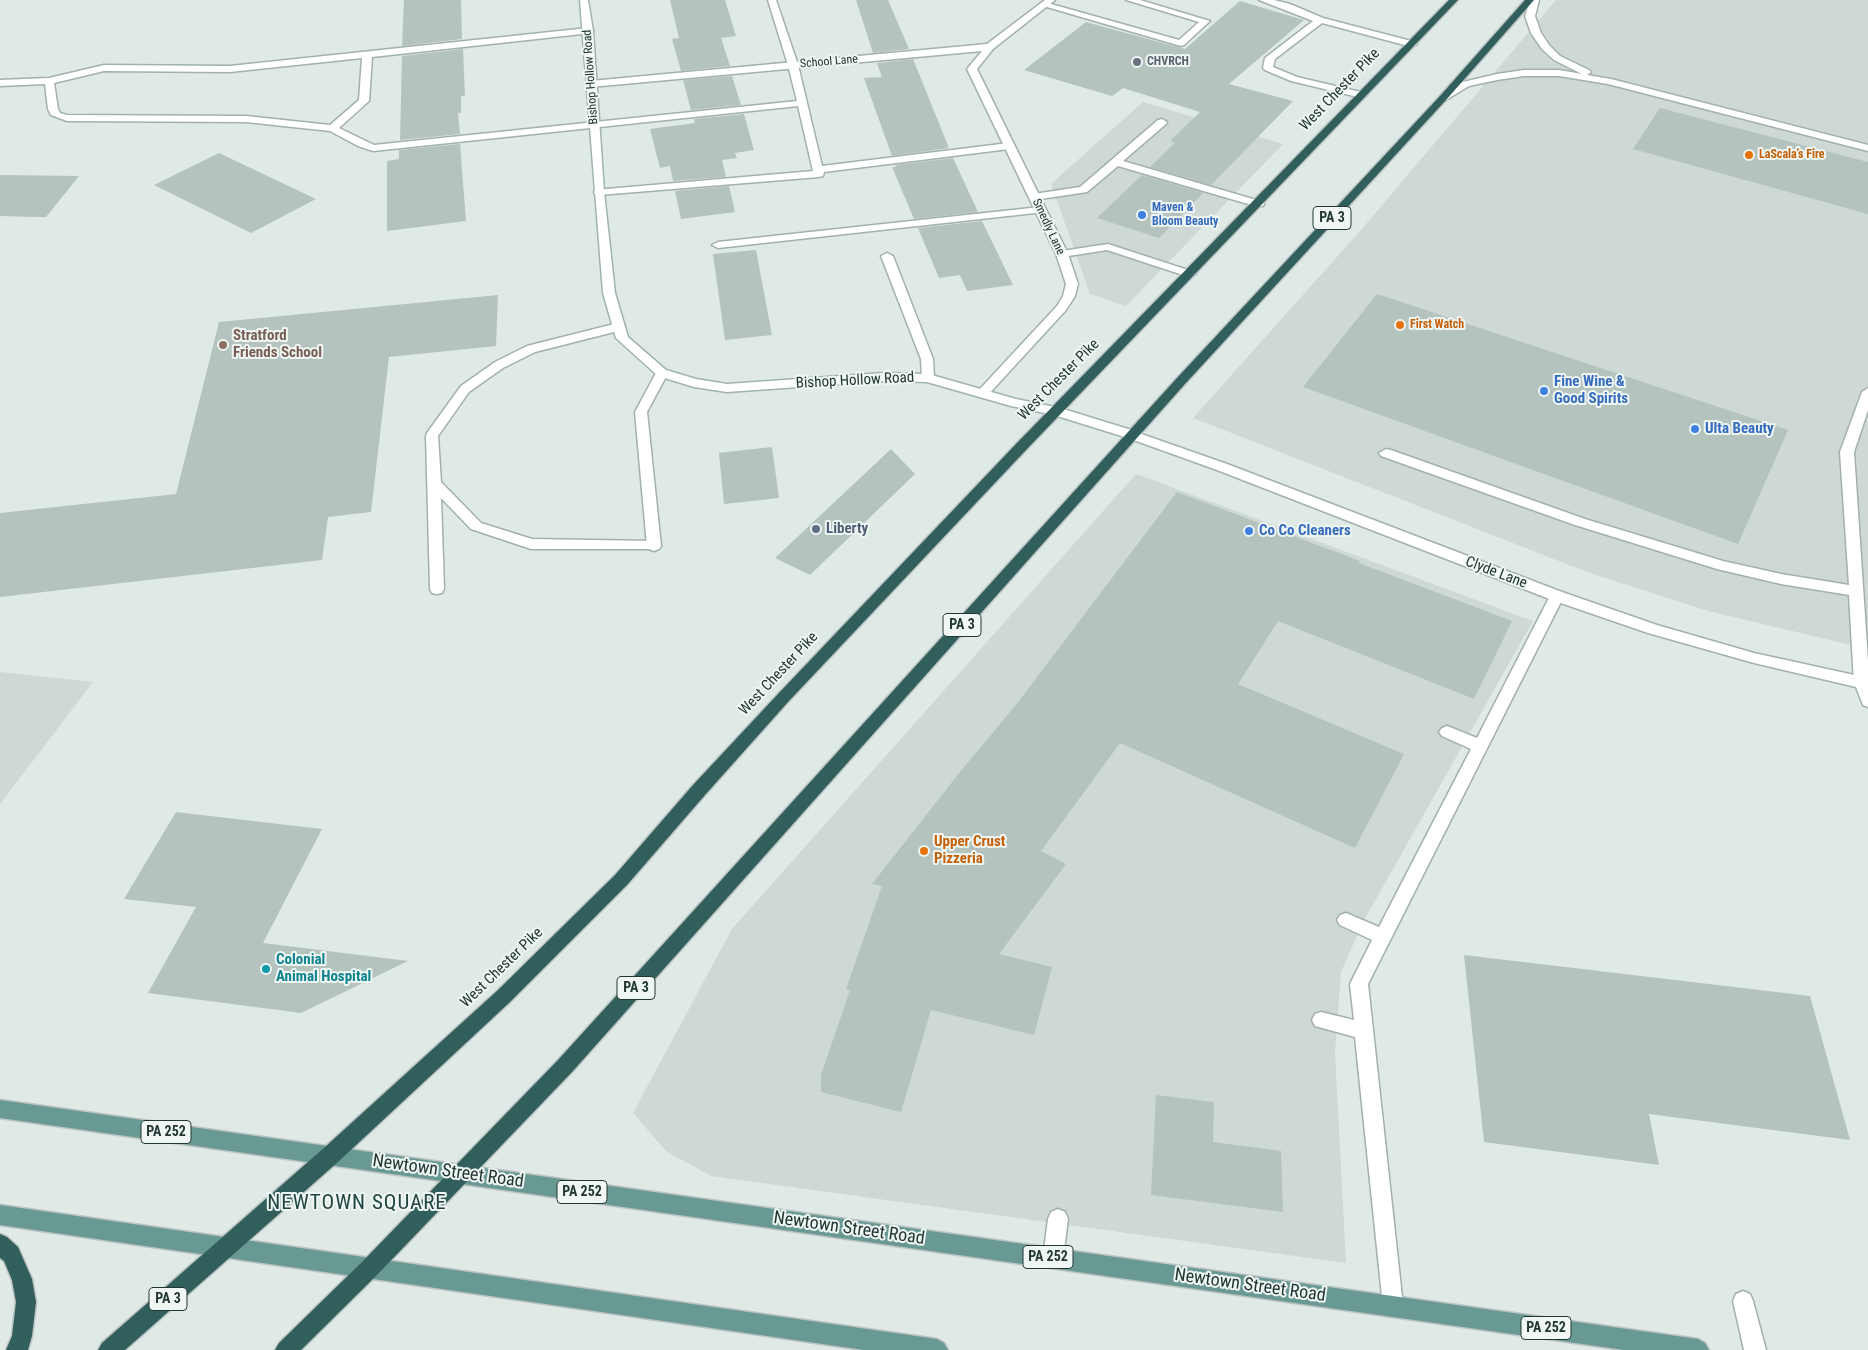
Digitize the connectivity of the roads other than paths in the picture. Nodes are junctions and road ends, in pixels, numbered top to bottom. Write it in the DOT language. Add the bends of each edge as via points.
graph roads {
  1 [pos="584,0"];
  2 [pos="772,0"];
  3 [pos="1130,0"];
  4 [pos="1263,0"];
  5 [pos="1454,0"];
  6 [pos="1530,0"];
  7 [pos="1536,0"];
  8 [pos="1047,2"];
  9 [pos="1287,6"];
  10 [pos="1316,8"];
  11 [pos="1345,16"];
  12 [pos="1320,20"];
  13 [pos="1391,28"];
  14 [pos="588,31"];
  15 [pos="1406,32"];
  16 [pos="1421,35"];
  17 [pos="1412,44"];
  18 [pos="990,47"];
  19 [pos="367,54"];
  20 [pos="793,65"];
  21 [pos="49,81"];
  22 [pos="1608,81"];
  23 [pos="0,83"];
  24 [pos="591,84"];
  25 [pos="1362,95"];
  26 [pos="1444,98"];
  27 [pos="802,103"];
  28 [pos="1162,122"];
  29 [pos="594,126"];
  30 [pos="332,128"];
  31 [pos="1010,146"];
  32 [pos="1868,148"];
  33 [pos="1117,162"];
  34 [pos="818,170"];
  35 [pos="598,192"];
  36 [pos="1034,197"];
  37 [pos="1258,204"];
  38 [pos="1040,210"];
  39 [pos="718,245"];
  40 [pos="1062,254"];
  41 [pos="887,256"];
  42 [pos="1190,274"];
  43 [pos="618,328"];
  44 [pos="662,373"];
  45 [pos="928,378"];
  46 [pos="1868,392"];
  47 [pos="983,393"];
  48 [pos="1056,411"];
  49 [pos="1132,435"];
  50 [pos="1386,453"];
  51 [pos="434,482"];
  52 [pos="1862,567"];
  53 [pos="437,589"];
  54 [pos="1856,591"];
  55 [pos="1557,596"];
  56 [pos="1865,684"];
  57 [pos="1868,701"];
  58 [pos="1447,732"];
  59 [pos="1480,746"];
  60 [pos="1346,920"];
  61 [pos="1383,937"];
  62 [pos="1321,1020"];
  63 [pos="1363,1031"];
  64 [pos="0,1109"];
  65 [pos="332,1154"];
  66 [pos="462,1174"];
  67 [pos="0,1215"];
  68 [pos="1058,1219"];
  69 [pos="0,1244"];
  70 [pos="227,1248"];
  71 [pos="1053,1258"];
  72 [pos="370,1268"];
  73 [pos="1744,1301"];
  74 [pos="1393,1306"];
  75 [pos="17,1350"];
  76 [pos="109,1350"];
  77 [pos="286,1350"];
  78 [pos="937,1350"];
  79 [pos="1698,1350"];
  80 [pos="1755,1350"];
  1 -- 14 [label="street, Bishop Hollow Road"];
  2 -- 20 [label="street"];
  3 -- 8 [label="street" via="1205,21 1181,43"];
  4 -- 9 [label="street"];
  5 -- 16 [label="highway, West Chester Pike / PA 3"];
  6 -- 26 [label="highway, PA 3"];
  7 -- 22 [label="street" via="1530,16 1545,47 1579,70"];
  8 -- 18 [label="street"];
  9 -- 10 [label="street"];
  9 -- 12 [label="street"];
  11 -- 13 [label="street"];
  12 -- 17 [label="street"];
  12 -- 25 [label="street" via="1270,58 1268,68"];
  14 -- 19 [label="street"];
  14 -- 24 [label="street, Bishop Hollow Road"];
  15 -- 16 [label="street"];
  16 -- 17 [label="highway, West Chester Pike / PA 3"];
  17 -- 25 [label="highway, West Chester Pike / PA 3"];
  18 -- 20 [label="street, School Lane"];
  18 -- 31 [label="street, Smedly Lane" via="972,69"];
  19 -- 21 [label="street" via="230,69 104,68"];
  19 -- 30 [label="street" via="364,101"];
  20 -- 24 [label="street, School Lane"];
  20 -- 27 [label="street"];
  21 -- 23 [label="street"];
  21 -- 30 [label="street" via="53,109 56,115 67,118 246,119"];
  22 -- 26 [label="street" via="1559,73 1524,73 1466,84"];
  22 -- 32 [label="street"];
  24 -- 29 [label="street, Bishop Hollow Road"];
  25 -- 37 [label="highway, West Chester Pike / PA 3"];
  26 -- 49 [label="highway, PA 3"];
  27 -- 29 [label="street"];
  27 -- 34 [label="street"];
  28 -- 33 [label="street"];
  29 -- 30 [label="street" via="380,148 362,144"];
  29 -- 35 [label="street, Bishop Hollow Road"];
  31 -- 34 [label="street"];
  31 -- 36 [label="street, Smedly Lane"];
  33 -- 36 [label="street" via="1083,190"];
  33 -- 37 [label="street"];
  34 -- 35 [label="street" via="819,174"];
  35 -- 43 [label="street, Bishop Hollow Road" via="609,293"];
  36 -- 38 [label="street, Smedly Lane"];
  37 -- 42 [label="highway, West Chester Pike / PA 3"];
  38 -- 39 [label="street"];
  38 -- 40 [label="street, Smedly Lane"];
  40 -- 42 [label="street" via="1108,247"];
  40 -- 47 [label="street, Smedly Lane" via="1072,284 1069,296 1062,308"];
  41 -- 45 [label="street" via="927,359"];
  42 -- 48 [label="highway, West Chester Pike / PA 3"];
  43 -- 44 [label="street, Bishop Hollow Road" via="622,338"];
  43 -- 51 [label="street" via="531,349 499,365 465,389 432,436"];
  44 -- 45 [label="street, Bishop Hollow Road" via="694,383 728,388 884,377"];
  44 -- 51 [label="street" via="641,412 654,546 531,544 476,526"];
  45 -- 47 [label="street, Bishop Hollow Road"];
  46 -- 52 [label="street" via="1847,452"];
  47 -- 48 [label="street, Bishop Hollow Road"];
  48 -- 49 [label="street, Bishop Hollow Road"];
  48 -- 65 [label="highway, West Chester Pike / PA 3" via="776,705 621,880 504,996"];
  49 -- 55 [label="street, Clyde Lane"];
  49 -- 66 [label="highway, PA 3" via="638,987"];
  50 -- 54 [label="street" via="1580,522 1722,566"];
  51 -- 53 [label="street"];
  52 -- 54 [label="street"];
  54 -- 56 [label="street"];
  55 -- 56 [label="street, Clyde Lane" via="1653,629 1754,658"];
  55 -- 59 [label="street"];
  56 -- 57 [label="street"];
  58 -- 59 [label="street"];
  59 -- 61 [label="street"];
  60 -- 61 [label="street"];
  61 -- 63 [label="street" via="1359,984"];
  62 -- 63 [label="street"];
  63 -- 74 [label="street"];
  64 -- 65 [label="main road, Newtown Street Road / PA 252"];
  65 -- 66 [label="main road, Newtown Street Road / PA 252"];
  65 -- 70 [label="highway, West Chester Pike / PA 3"];
  66 -- 71 [label="main road, Newtown Street Road / PA 252"];
  66 -- 72 [label="highway, PA 3"];
  67 -- 70 [label="main road"];
  68 -- 71 [label="street"];
  69 -- 75 [label="highway" via="11,1254 22,1279 26,1302"];
  70 -- 72 [label="main road"];
  70 -- 76 [label="highway, West Chester Pike / PA 3"];
  71 -- 74 [label="main road, Newtown Street Road / PA 252"];
  72 -- 77 [label="highway, PA 3"];
  72 -- 78 [label="main road"];
  73 -- 80 [label="street"];
  74 -- 79 [label="main road, Newtown Street Road / PA 252"];
}
